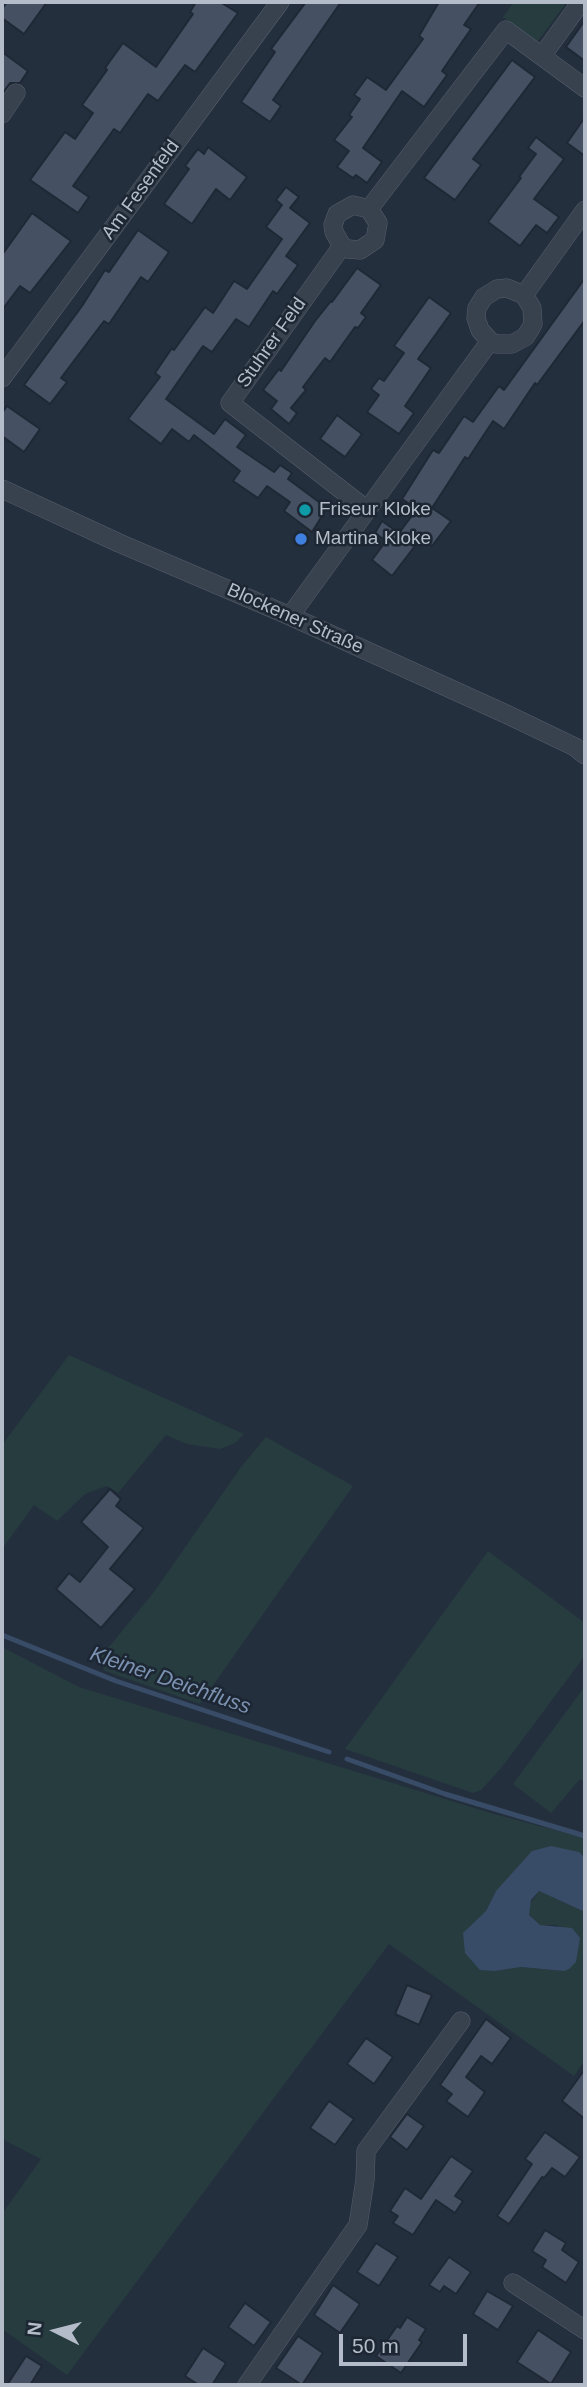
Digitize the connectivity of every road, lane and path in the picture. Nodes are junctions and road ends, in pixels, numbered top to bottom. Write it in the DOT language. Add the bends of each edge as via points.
graph roads {
  1 [pos="280,2"];
  2 [pos="581,2"];
  3 [pos="542,56"];
  4 [pos="585,88"];
  5 [pos="16,93"];
  6 [pos="2,114"];
  7 [pos="369,209"];
  8 [pos="585,211"];
  9 [pos="342,246"];
  10 [pos="524,295"];
  11 [pos="490,341"];
  12 [pos="2,378"];
  13 [pos="2,489"];
  14 [pos="366,509"];
  15 [pos="290,616"];
  16 [pos="585,755"];
  17 [pos="461,2021"];
  18 [pos="513,2283"];
  19 [pos="585,2330"];
  20 [pos="247,2385"];
  1 -- 12 [label="street, Am Fesenfeld"];
  2 -- 3 [label="street"];
  3 -- 4 [label="street"];
  3 -- 7 [label="street" via="506,30"];
  5 -- 6 [label="street"];
  7 -- 9 [label="street" via="353,205 337,214 334,232"];
  7 -- 9 [label="street" via="378,223 375,240 360,250"];
  8 -- 10 [label="street"];
  9 -- 14 [label="street, Stuhrer Feld" via="230,404"];
  10 -- 11 [label="street" via="533,308 530,331 512,344"];
  10 -- 11 [label="street" via="507,288 484,297 476,318"];
  11 -- 14 [label="street"];
  13 -- 15 [label="street, Blockener Straße"];
  14 -- 15 [label="street"];
  15 -- 16 [label="street, Blockener Straße"];
  17 -- 20 [label="street" via="366,2151 358,2225"];
  18 -- 19 [label="street"];
}
